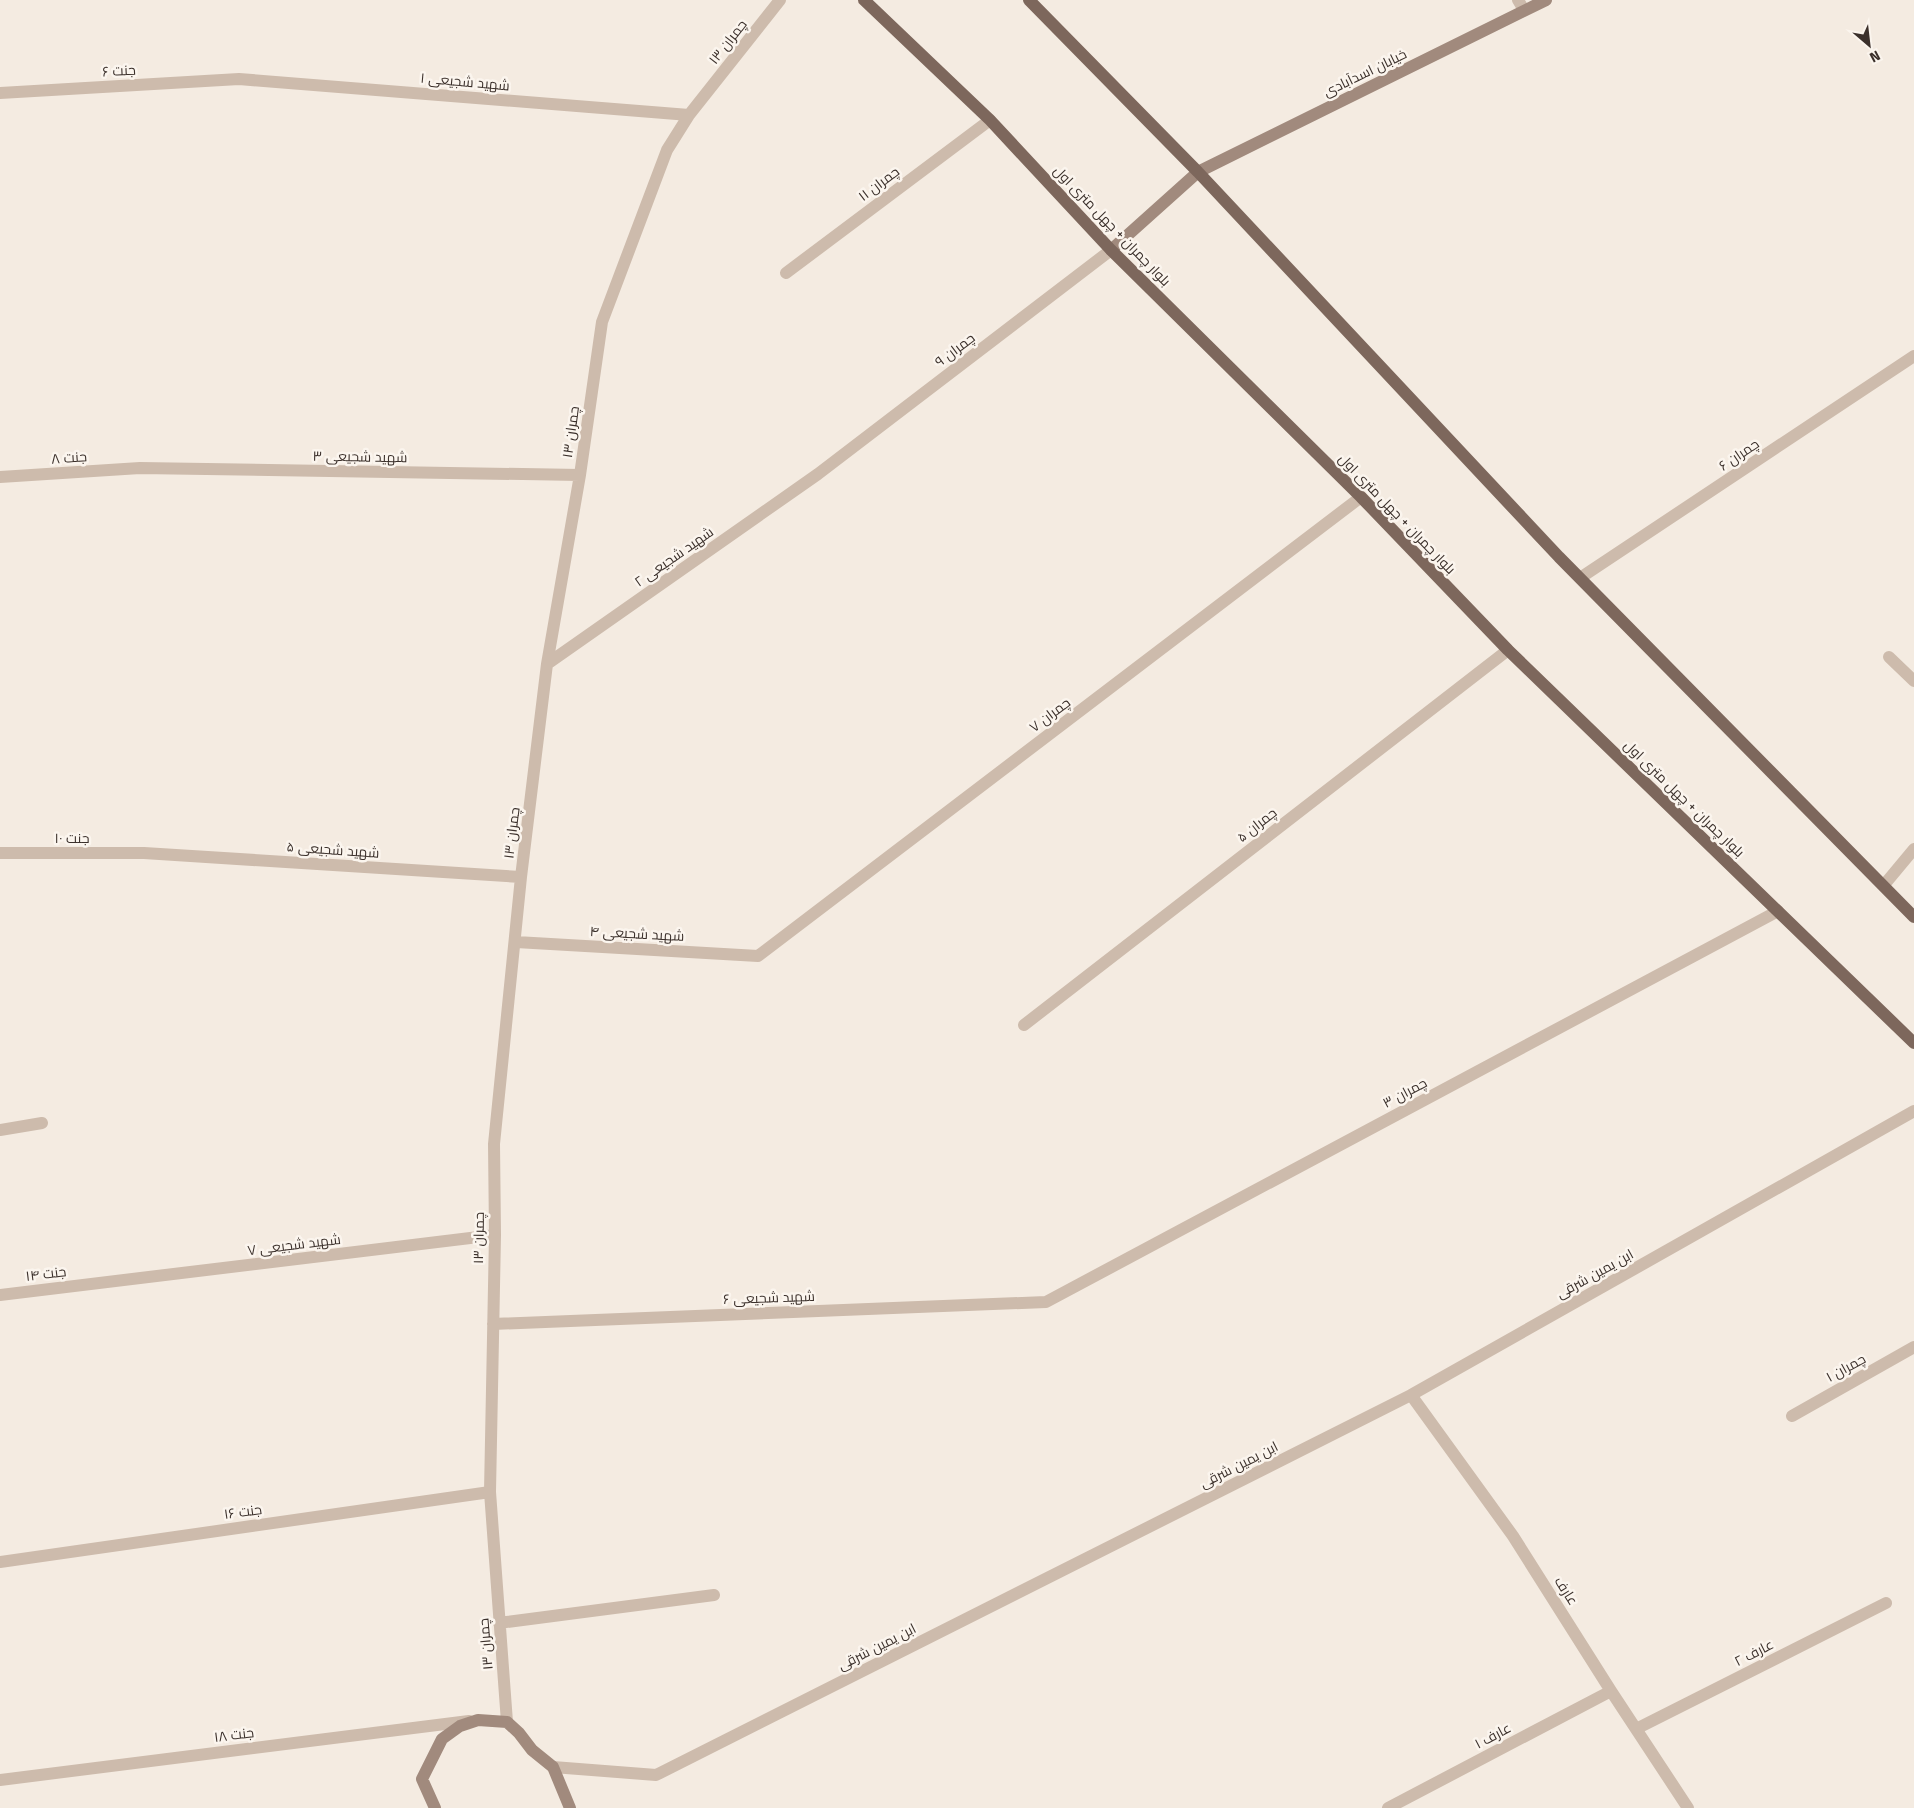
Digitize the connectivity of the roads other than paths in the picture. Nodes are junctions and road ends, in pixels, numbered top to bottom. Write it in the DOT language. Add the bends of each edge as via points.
graph roads {
  1 [pos="780,0"];
  2 [pos="864,0"];
  3 [pos="1029,0"];
  4 [pos="1546,0"];
  5 [pos="1521,5"];
  6 [pos="239,79"];
  7 [pos="0,93"];
  8 [pos="689,115"];
  9 [pos="990,120"];
  10 [pos="1198,172"];
  11 [pos="1112,250"];
  12 [pos="786,273"];
  13 [pos="1914,356"];
  14 [pos="140,468"];
  15 [pos="818,474"];
  16 [pos="580,475"];
  17 [pos="0,478"];
  18 [pos="1361,497"];
  19 [pos="1580,578"];
  20 [pos="1508,650"];
  21 [pos="1889,657"];
  22 [pos="547,664"];
  23 [pos="1914,681"];
  24 [pos="1914,850"];
  25 [pos="144,853"];
  26 [pos="0,854"];
  27 [pos="521,877"];
  28 [pos="1884,885"];
  29 [pos="1778,911"];
  30 [pos="1914,917"];
  31 [pos="516,942"];
  32 [pos="758,956"];
  33 [pos="1024,1025"];
  34 [pos="1914,1042"];
  35 [pos="1914,1111"];
  36 [pos="42,1123"];
  37 [pos="0,1130"];
  38 [pos="495,1236"];
  39 [pos="96,1283"];
  40 [pos="0,1295"];
  41 [pos="1046,1302"];
  42 [pos="493,1324"];
  43 [pos="1914,1347"];
  44 [pos="1411,1395"];
  45 [pos="1792,1416"];
  46 [pos="490,1492"];
  47 [pos="0,1562"];
  48 [pos="714,1595"];
  49 [pos="1886,1603"];
  50 [pos="499,1623"];
  51 [pos="1611,1691"];
  52 [pos="472,1721"];
  53 [pos="507,1722"];
  54 [pos="1636,1729"];
  55 [pos="553,1767"];
  56 [pos="0,1780"];
  57 [pos="436,1808"];
  58 [pos="570,1808"];
  59 [pos="1388,1808"];
  60 [pos="1688,1808"];
  1 -- 8 [label="street, چمران ۱۳"];
  2 -- 9 [label="main road, بلوار چمران + چهل متری اول"];
  3 -- 10 [label="main road"];
  4 -- 5 [label="main road, خیابان اسدآبادی"];
  5 -- 10 [label="main road, خیابان اسدآبادی"];
  6 -- 7 [label="street, جنت ۶"];
  6 -- 8 [label="street, شهید شجیعی ۱"];
  8 -- 16 [label="street, چمران ۱۳" via="667,150 602,322"];
  9 -- 11 [label="main road, بلوار چمران + چهل متری اول"];
  9 -- 12 [label="street, چمران ۱۱"];
  10 -- 11 [label="main road, خیابان اسدآبادی"];
  10 -- 19 [label="main road"];
  11 -- 15 [label="street, چمران ۹"];
  11 -- 18 [label="main road, بلوار چمران + چهل متری اول"];
  13 -- 19 [label="street, چمران ۶"];
  14 -- 16 [label="street, شهید شجیعی ۳"];
  14 -- 17 [label="street, جنت ۸"];
  15 -- 22 [label="street, شهید شجیعی ۲"];
  16 -- 22 [label="street, چمران ۱۳"];
  18 -- 20 [label="main road, بلوار چمران + چهل متری اول"];
  18 -- 32 [label="street, چمران ۷"];
  19 -- 28 [label="main road"];
  20 -- 29 [label="main road, بلوار چمران + چهل متری اول"];
  20 -- 33 [label="street, چمران ۵"];
  21 -- 23 [label="street"];
  22 -- 27 [label="street, چمران ۱۳"];
  24 -- 28 [label="street"];
  25 -- 26 [label="street, جنت ۱۰"];
  25 -- 27 [label="street, شهید شجیعی ۵"];
  27 -- 31 [label="street, چمران ۱۳"];
  28 -- 30 [label="main road"];
  29 -- 34 [label="main road, بلوار چمران + چهل متری اول"];
  29 -- 41 [label="street, چمران ۳"];
  31 -- 32 [label="street, شهید شجیعی ۴"];
  31 -- 38 [label="street, چمران ۱۳" via="494,1144"];
  35 -- 44 [label="street, ابن یمین شرقی"];
  36 -- 37 [label="street"];
  38 -- 39 [label="street, شهید شجیعی ۷"];
  38 -- 42 [label="street, چمران ۱۳"];
  39 -- 40 [label="street, جنت ۱۴"];
  41 -- 42 [label="street, شهید شجیعی ۶"];
  42 -- 46 [label="street, چمران ۱۳"];
  43 -- 45 [label="street, چمران ۱"];
  44 -- 51 [label="street, عارف" via="1513,1536"];
  44 -- 55 [label="street, ابن یمین شرقی" via="656,1775"];
  46 -- 47 [label="street, جنت ۱۶"];
  46 -- 50 [label="street, چمران ۱۳"];
  48 -- 50 [label="street"];
  49 -- 54 [label="street, عارف ۲"];
  50 -- 53 [label="street, چمران ۱۳"];
  51 -- 54 [label="street, عارف"];
  51 -- 59 [label="street, عارف ۱"];
  52 -- 53 [label="main road"];
  52 -- 56 [label="street, جنت ۱۸"];
  52 -- 57 [label="main road" via="442,1739 422,1780"];
  53 -- 55 [label="main road" via="532,1750"];
  54 -- 60 [label="street, عارف"];
  55 -- 58 [label="main road"];
}
